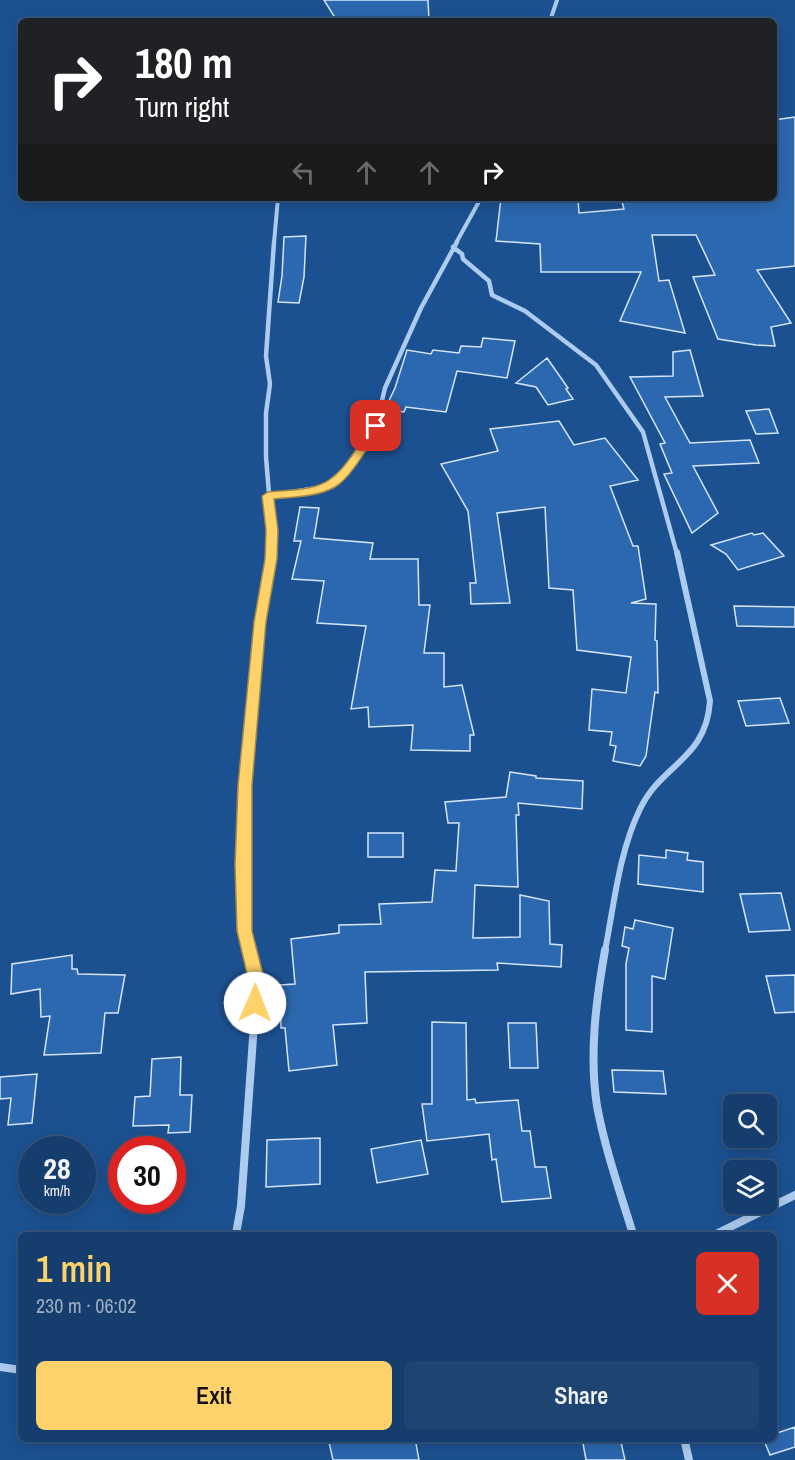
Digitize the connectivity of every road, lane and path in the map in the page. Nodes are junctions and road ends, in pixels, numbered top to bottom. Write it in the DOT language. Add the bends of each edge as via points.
graph roads {
  1 [pos="557,0"];
  2 [pos="551,18"];
  3 [pos="278,201"];
  4 [pos="479,201"];
  5 [pos="453,247"];
  6 [pos="268,496"];
  7 [pos="795,1196"];
  8 [pos="236,1232"];
  9 [pos="632,1232"];
  10 [pos="720,1232"];
  11 [pos="0,1367"];
  12 [pos="18,1370"];
  13 [pos="685,1442"];
  14 [pos="689,1460"];
  1 -- 2 [label="street"];
  3 -- 6 [label="street" via="266,356 270,384 266,413"];
  4 -- 5 [label="street"];
  5 -- 6 [label="street" via="384,388 376,426 347,469 329,486"];
  5 -- 9 [label="street" via="489,281 492,295 525,311 596,365 643,432 677,552 710,701 709,720 702,736 640,807 629,837 597,1006 597,1102"];
  6 -- 8 [label="street" via="271,559 260,622 245,785 244,931 257,982"];
  7 -- 10 [label="street"];
  11 -- 12 [label="street"];
  13 -- 14 [label="street"];
}
